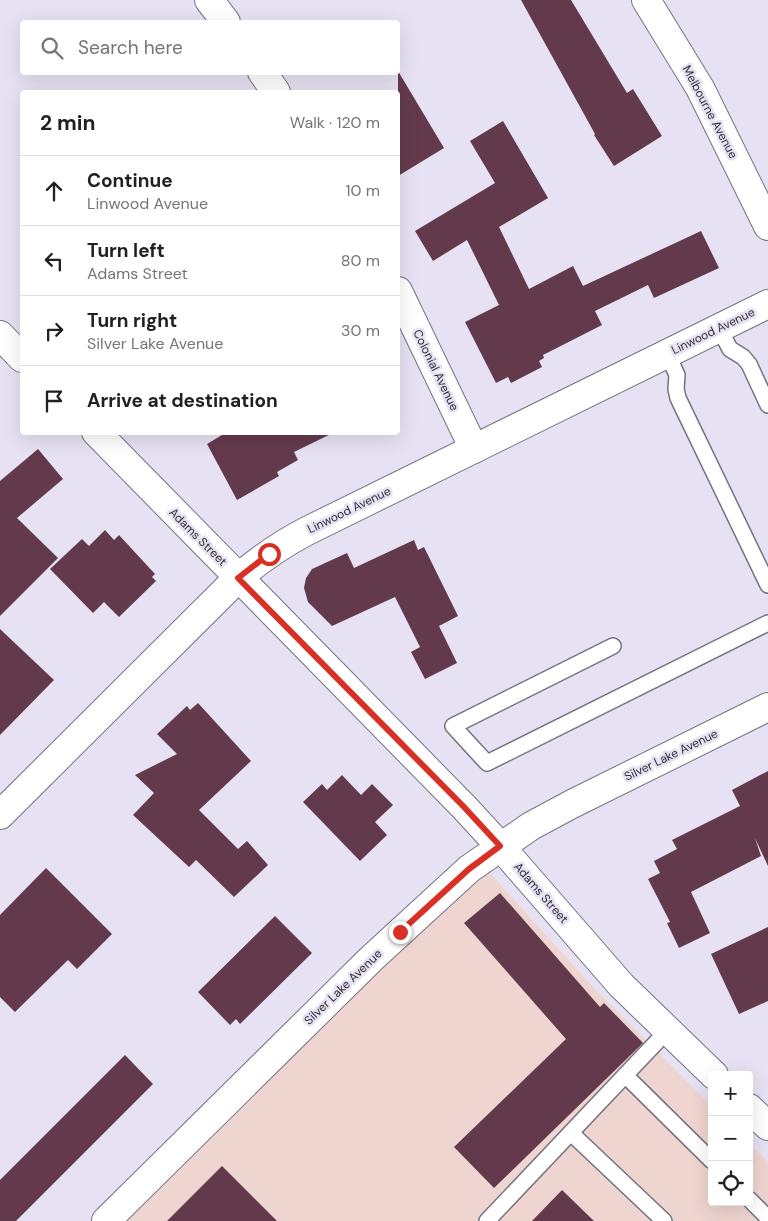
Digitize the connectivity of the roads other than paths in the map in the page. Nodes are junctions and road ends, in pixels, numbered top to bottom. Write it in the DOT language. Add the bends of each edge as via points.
graph roads {
  1 [pos="209,0"];
  2 [pos="646,0"];
  3 [pos="224,20"];
  4 [pos="264,75"];
  5 [pos="275,90"];
  6 [pos="768,226"];
  7 [pos="400,295"];
  8 [pos="768,304"];
  9 [pos="719,328"];
  10 [pos="0,335"];
  11 [pos="668,354"];
  12 [pos="20,356"];
  13 [pos="768,405"];
  14 [pos="99,435"];
  15 [pos="474,449"];
  16 [pos="238,578"];
  17 [pos="768,585"];
  18 [pos="768,623"];
  19 [pos="613,646"];
  20 [pos="768,706"];
  21 [pos="0,815"];
  22 [pos="500,846"];
  23 [pos="668,1031"];
  24 [pos="710,1071"];
  25 [pos="626,1076"];
  26 [pos="753,1112"];
  27 [pos="768,1126"];
  28 [pos="571,1133"];
  29 [pos="708,1157"];
  30 [pos="753,1203"];
  31 [pos="768,1218"];
  32 [pos="106,1221"];
  33 [pos="487,1221"];
  34 [pos="664,1221"];
  1 -- 3 [label="street"];
  2 -- 6 [label="street, Melbourne Avenue" via="700,88"];
  4 -- 5 [label="street"];
  7 -- 15 [label="street, Colonial Avenue"];
  8 -- 9 [label="street, Linwood Avenue"];
  9 -- 11 [label="street, Linwood Avenue"];
  9 -- 13 [label="lane" via="730,349 749,364"];
  10 -- 12 [label="street"];
  11 -- 15 [label="street, Linwood Avenue"];
  11 -- 17 [label="lane" via="677,375 678,398"];
  14 -- 16 [label="street, Adams Street"];
  15 -- 16 [label="street, Linwood Avenue" via="300,534"];
  16 -- 21 [label="street, Linwood Avenue"];
  16 -- 22 [label="street, Adams Street"];
  18 -- 19 [label="lane" via="488,763 453,726"];
  20 -- 22 [label="street, Silver Lake Avenue" via="572,804"];
  22 -- 23 [label="street, Adams Street" via="621,985"];
  22 -- 32 [label="street, Silver Lake Avenue" via="469,869 371,959"];
  23 -- 24 [label="street, Adams Street"];
  23 -- 25 [label="lane"];
  25 -- 28 [label="lane"];
  25 -- 29 [label="lane"];
  26 -- 27 [label="street"];
  28 -- 33 [label="lane"];
  28 -- 34 [label="lane"];
  30 -- 31 [label="lane"];
}
